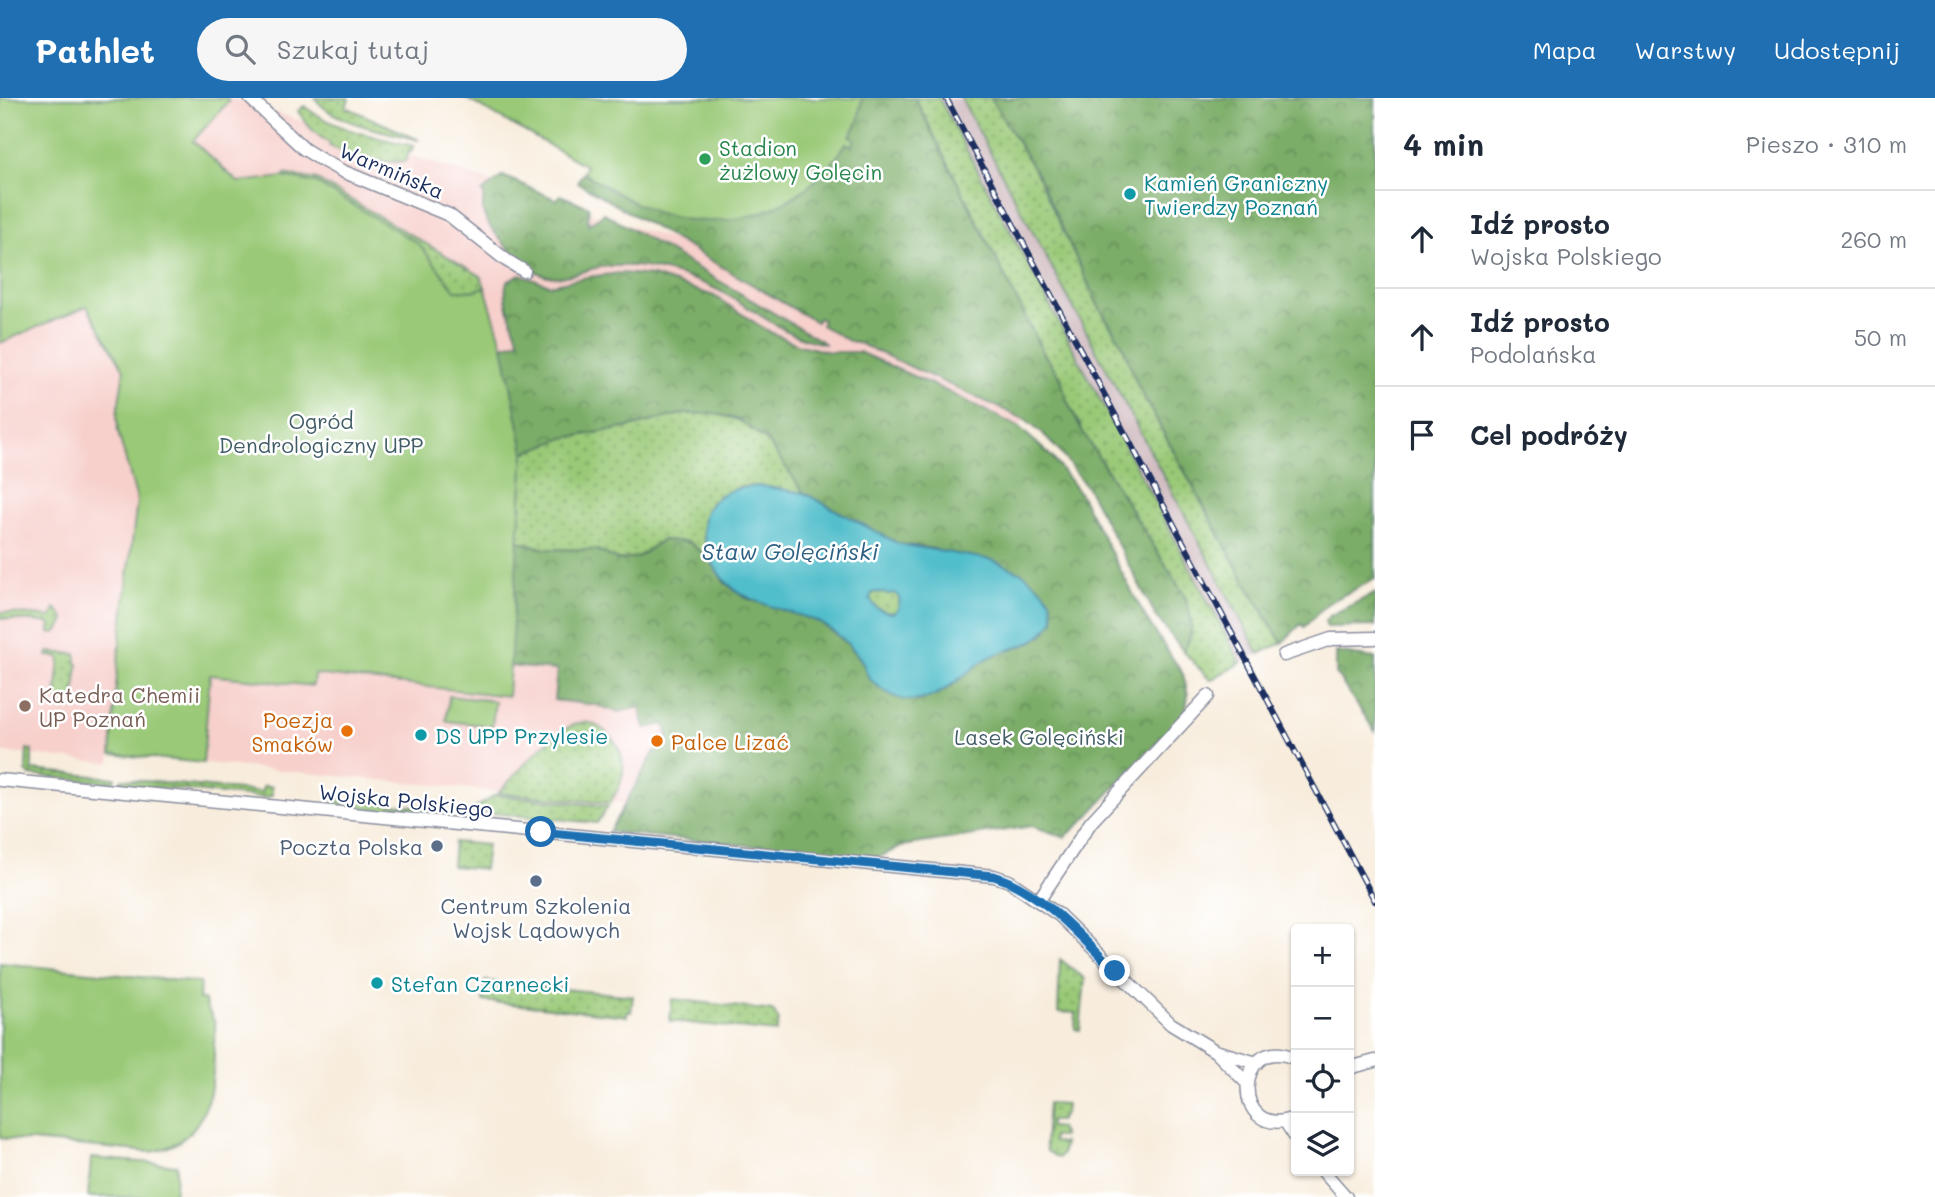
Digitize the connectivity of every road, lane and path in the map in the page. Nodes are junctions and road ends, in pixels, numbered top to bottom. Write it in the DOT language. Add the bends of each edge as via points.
graph roads {
  1 [pos="250,98"];
  2 [pos="524,271"];
  3 [pos="1375,638"];
  4 [pos="1284,655"];
  5 [pos="1208,696"];
  6 [pos="0,780"];
  7 [pos="1039,900"];
  8 [pos="1215,1051"];
  9 [pos="1291,1057"];
  10 [pos="1375,1061"];
  11 [pos="1257,1063"];
  12 [pos="1354,1067"];
  13 [pos="1246,1082"];
  14 [pos="1291,1119"];
  15 [pos="1327,1176"];
  16 [pos="1346,1197"];
  1 -- 2 [label="street, Warmińska" via="304,149 342,171 449,215"];
  3 -- 4 [label="street" via="1331,639"];
  5 -- 7 [label="street" via="1091,822"];
  6 -- 7 [label="street, Wojska Polskiego" via="973,874 1009,881"];
  7 -- 8 [label="street, Wojska Polskiego" via="1171,1024"];
  8 -- 11 [label="street"];
  8 -- 13 [label="street"];
  9 -- 11 [label="street" via="1275,1055"];
  10 -- 12 [label="street"];
  11 -- 13 [label="street"];
  13 -- 14 [label="street" via="1248,1101 1259,1115 1276,1122"];
  15 -- 16 [label="street"];
}
